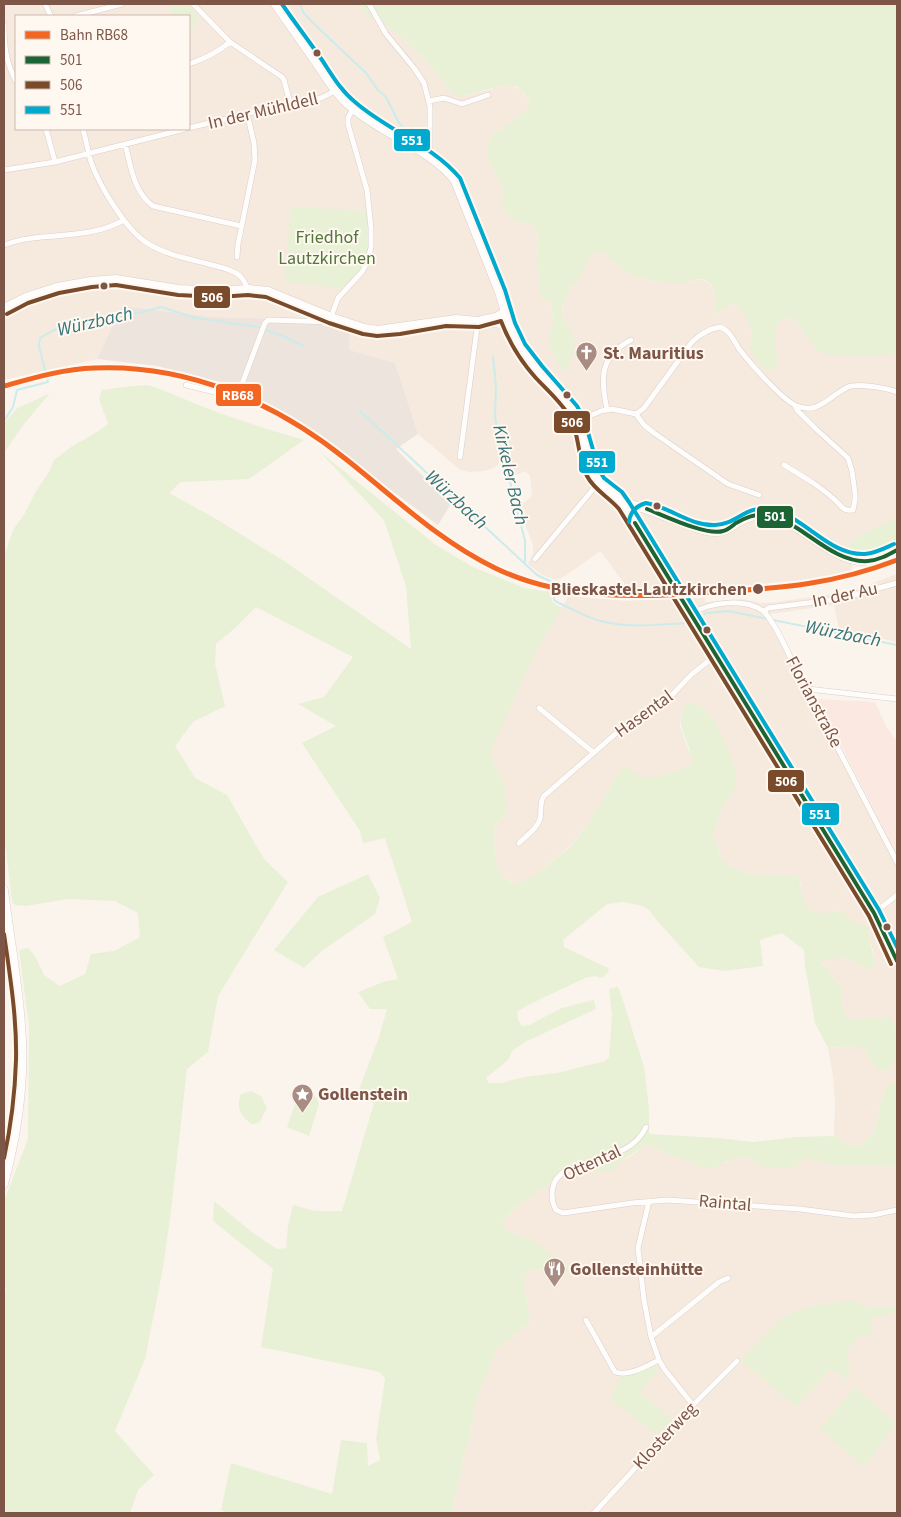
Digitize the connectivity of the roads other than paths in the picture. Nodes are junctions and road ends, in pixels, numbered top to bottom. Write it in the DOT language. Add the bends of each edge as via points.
graph roads {
  1 [pos="45,4"];
  2 [pos="122,4"];
  3 [pos="193,4"];
  4 [pos="275,4"];
  5 [pos="369,4"];
  6 [pos="51,15"];
  7 [pos="80,15"];
  8 [pos="4,25"];
  9 [pos="230,42"];
  10 [pos="190,64"];
  11 [pos="15,79"];
  12 [pos="335,91"];
  13 [pos="488,95"];
  14 [pos="429,101"];
  15 [pos="290,103"];
  16 [pos="353,109"];
  17 [pos="247,113"];
  18 [pos="190,128"];
  19 [pos="46,130"];
  20 [pos="83,130"];
  21 [pos="181,130"];
  22 [pos="125,144"];
  23 [pos="89,153"];
  24 [pos="427,157"];
  25 [pos="55,162"];
  26 [pos="4,170"];
  27 [pos="124,220"];
  28 [pos="241,226"];
  29 [pos="4,245"];
  30 [pos="237,257"];
  31 [pos="248,289"];
  32 [pos="4,308"];
  33 [pos="505,312"];
  34 [pos="331,317"];
  35 [pos="339,320"];
  36 [pos="478,320"];
  37 [pos="509,325"];
  38 [pos="631,340"];
  39 [pos="186,385"];
  40 [pos="897,392"];
  41 [pos="795,406"];
  42 [pos="607,409"];
  43 [pos="636,414"];
  44 [pos="578,421"];
  45 [pos="460,457"];
  46 [pos="784,465"];
  47 [pos="598,482"];
  48 [pos="759,495"];
  49 [pos="620,500"];
  50 [pos="647,509"];
  51 [pos="635,523"];
  52 [pos="897,550"];
  53 [pos="535,560"];
  54 [pos="897,583"];
  55 [pos="690,614"];
  56 [pos="766,614"];
  57 [pos="716,655"];
  58 [pos="808,689"];
  59 [pos="897,700"];
  60 [pos="539,708"];
  61 [pos="594,753"];
  62 [pos="519,843"];
  63 [pos="897,862"];
  64 [pos="4,890"];
  65 [pos="897,895"];
  66 [pos="874,913"];
  67 [pos="897,962"];
  68 [pos="646,1126"];
  69 [pos="4,1184"];
  70 [pos="649,1201"];
  71 [pos="554,1207"];
  72 [pos="897,1210"];
  73 [pos="728,1278"];
  74 [pos="586,1320"];
  75 [pos="652,1337"];
  76 [pos="659,1360"];
  77 [pos="737,1361"];
  78 [pos="694,1405"];
  79 [pos="594,1513"];
  1 -- 6 [label="street"];
  2 -- 7 [label="street"];
  3 -- 9 [label="street"];
  4 -- 12 [label="main road"];
  5 -- 14 [label="street" via="386,34 420,76"];
  8 -- 11 [label="street" via="5,53"];
  9 -- 10 [label="street"];
  9 -- 15 [label="street" via="282,77"];
  12 -- 15 [label="street, In der Mühldell" via="321,98"];
  12 -- 16 [label="main road"];
  13 -- 14 [label="street" via="462,104 444,98"];
  14 -- 24 [label="street" via="430,146"];
  15 -- 17 [label="street, In der Mühldell"];
  16 -- 24 [label="main road"];
  16 -- 34 [label="street" via="348,124 368,190 371,247 367,264 338,298"];
  17 -- 18 [label="street, In der Mühldell"];
  17 -- 28 [label="street" via="255,160"];
  19 -- 25 [label="street"];
  20 -- 23 [label="street"];
  21 -- 22 [label="street, In der Mühldell"];
  22 -- 23 [label="street, In der Mühldell"];
  22 -- 28 [label="street" via="137,188 153,206"];
  23 -- 25 [label="street, In der Mühldell"];
  23 -- 27 [label="street" via="99,181"];
  24 -- 33 [label="main road" via="445,169 455,181"];
  25 -- 26 [label="street, In der Mühldell"];
  27 -- 29 [label="street" via="89,233 24,239"];
  27 -- 31 [label="street" via="147,243 236,273"];
  28 -- 30 [label="street"];
  31 -- 32 [label="main road" via="198,291 104,279 48,290"];
  31 -- 34 [label="main road" via="268,292"];
  33 -- 36 [label="main road"];
  33 -- 37 [label="main road"];
  34 -- 35 [label="main road"];
  35 -- 36 [label="main road" via="378,330 446,320"];
  35 -- 39 [label="street" via="268,320 235,397"];
  36 -- 37 [label="main road"];
  36 -- 45 [label="street"];
  37 -- 44 [label="main road" via="525,354 569,404"];
  38 -- 42 [label="street" via="617,348 606,363 604,393"];
  40 -- 41 [label="street" via="859,386 848,388 820,406"];
  41 -- 43 [label="street" via="756,369 720,327 700,334 692,342 644,408"];
  41 -- 46 [label="street" via="848,458 855,493 852,510 846,510 823,489"];
  42 -- 43 [label="street"];
  42 -- 44 [label="street"];
  43 -- 48 [label="street" via="654,434 721,479"];
  44 -- 47 [label="main road" via="589,465"];
  47 -- 49 [label="main road"];
  47 -- 53 [label="street"];
  49 -- 50 [label="main road"];
  49 -- 51 [label="main road"];
  50 -- 51 [label="main road" via="639,513"];
  50 -- 52 [label="main road" via="710,532 725,531 749,517 765,514 858,561 872,560"];
  51 -- 55 [label="main road"];
  54 -- 56 [label="street, In der Au" via="839,599 768,608"];
  55 -- 56 [label="street" via="702,608 732,603 748,605"];
  55 -- 57 [label="main road"];
  56 -- 58 [label="street, Florianstraße"];
  57 -- 61 [label="street, Hasental" via="667,700 629,722"];
  57 -- 66 [label="main road"];
  58 -- 59 [label="street"];
  58 -- 63 [label="street, Florianstraße"];
  60 -- 61 [label="street"];
  61 -- 62 [label="street, Hasental" via="544,796 538,824"];
  64 -- 69 [label="main road" via="22,1042 20,1088"];
  65 -- 66 [label="street"];
  66 -- 67 [label="main road"];
  68 -- 71 [label="street, Ottental" via="639,1140 632,1145 558,1177 553,1187"];
  70 -- 71 [label="street, Raintal" via="563,1213"];
  70 -- 72 [label="street, Raintal" via="682,1200 852,1216"];
  70 -- 75 [label="street" via="638,1248"];
  73 -- 75 [label="street"];
  74 -- 76 [label="street" via="615,1372 627,1373"];
  75 -- 76 [label="street"];
  76 -- 78 [label="street"];
  77 -- 78 [label="street, Klosterweg"];
  78 -- 79 [label="street, Klosterweg"];
}
